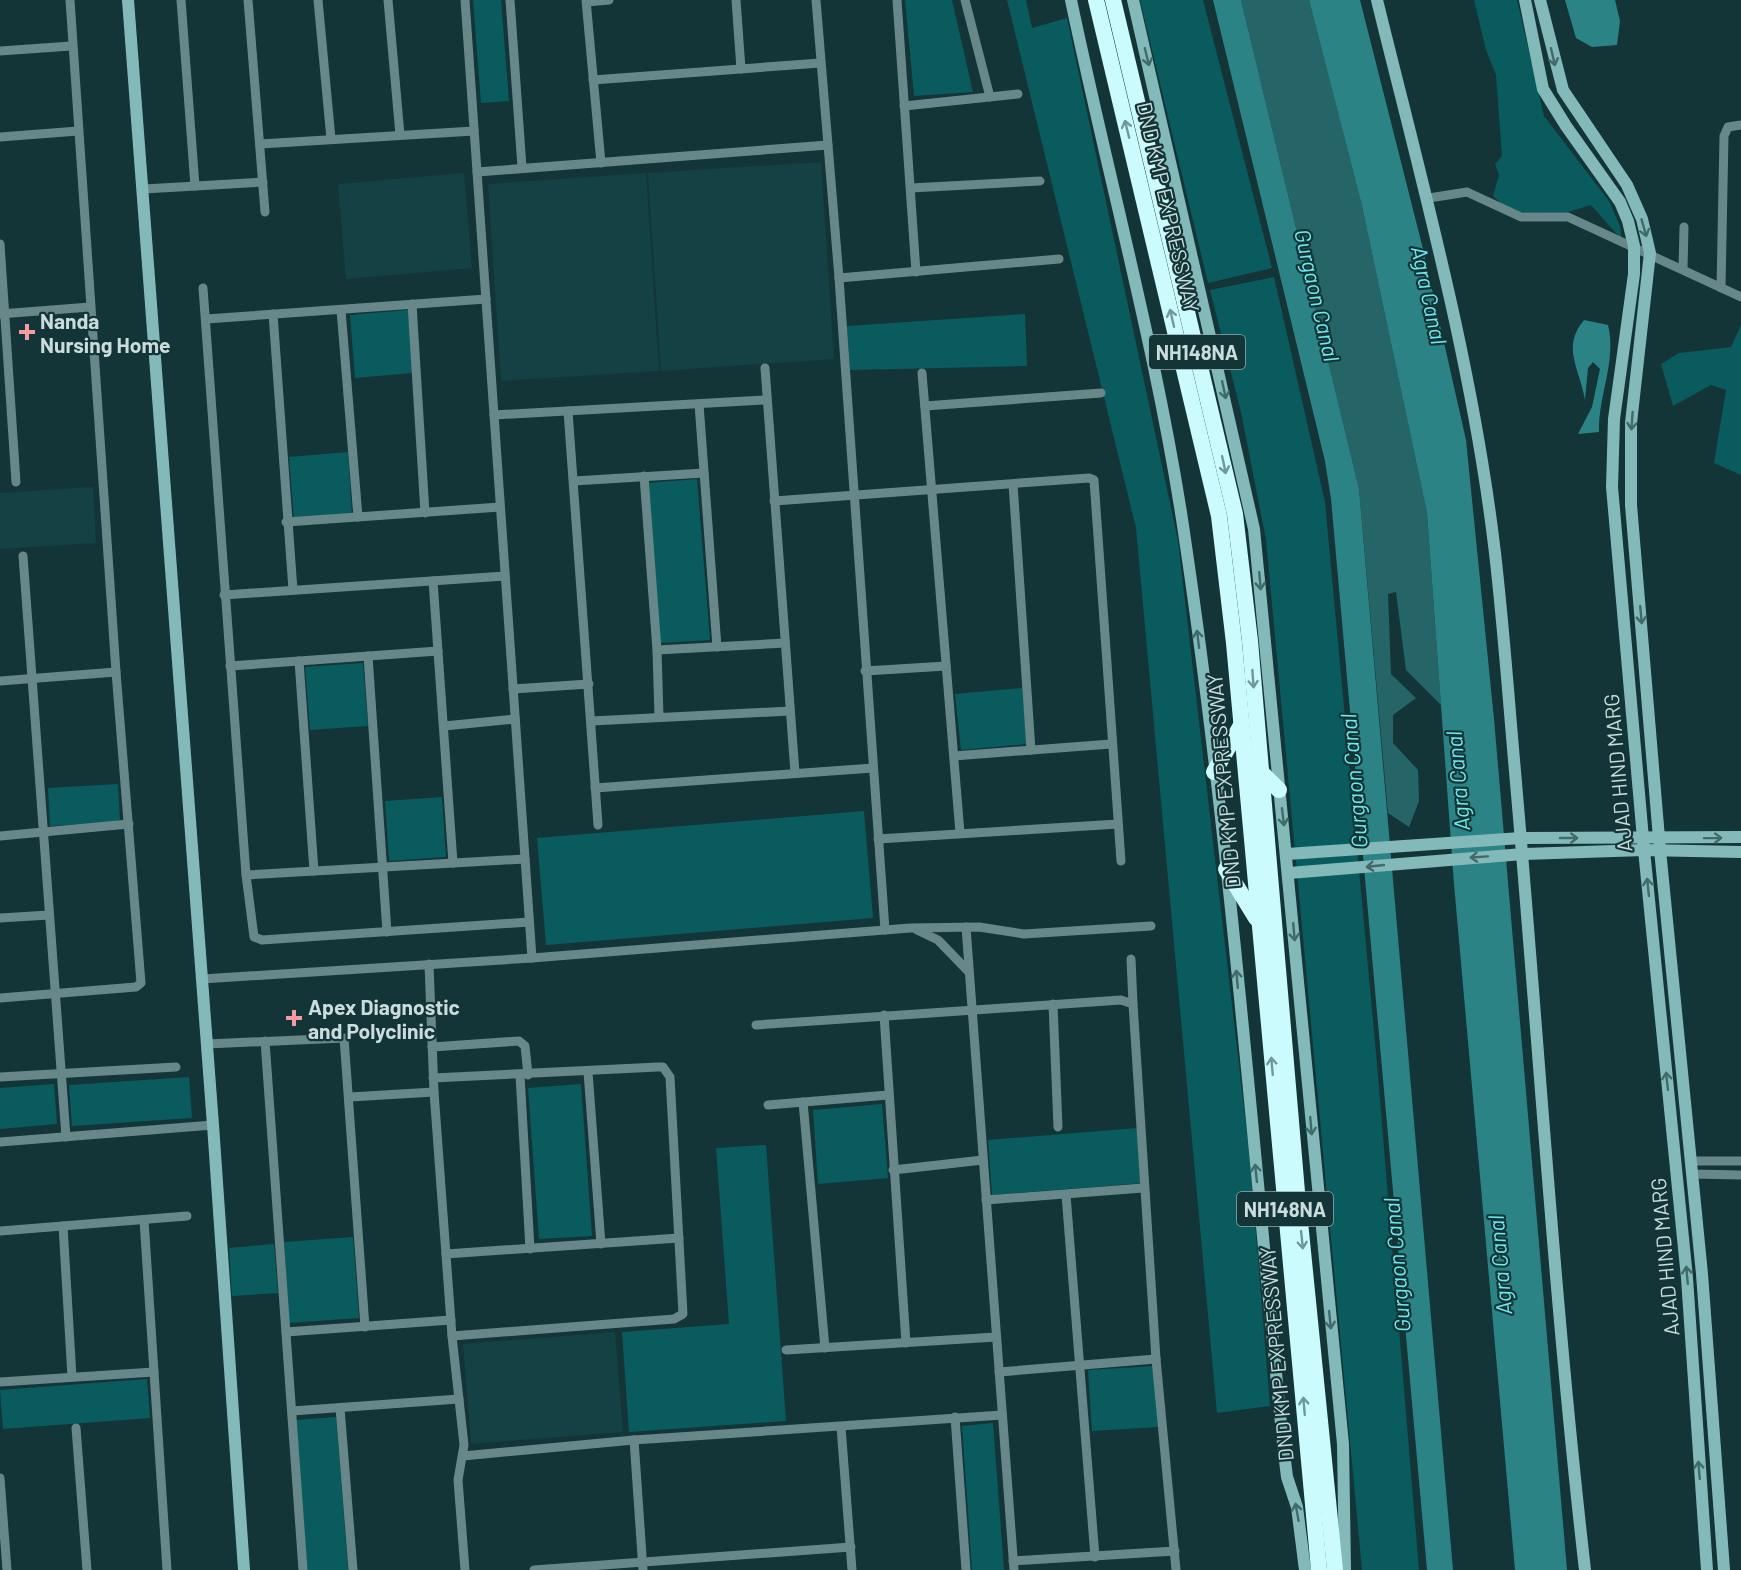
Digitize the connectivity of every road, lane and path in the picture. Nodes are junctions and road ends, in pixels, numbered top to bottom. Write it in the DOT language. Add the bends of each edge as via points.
graph roads {
  1 [pos="70,0"];
  2 [pos="128,0"];
  3 [pos="181,0"];
  4 [pos="248,0"];
  5 [pos="318,0"];
  6 [pos="388,0"];
  7 [pos="465,0"];
  8 [pos="510,0"];
  9 [pos="609,0"];
  10 [pos="736,0"];
  11 [pos="816,0"];
  12 [pos="897,0"];
  13 [pos="965,0"];
  14 [pos="1071,0"];
  15 [pos="1096,0"];
  16 [pos="1113,0"];
  17 [pos="1133,0"];
  18 [pos="1377,0"];
  19 [pos="1525,0"];
  20 [pos="1540,0"];
  21 [pos="586,1"];
  22 [pos="71,46"];
  23 [pos="0,51"];
  24 [pos="820,63"];
  25 [pos="741,69"];
  26 [pos="593,80"];
  27 [pos="1018,94"];
  28 [pos="990,97"];
  29 [pos="904,106"];
  30 [pos="1741,125"];
  31 [pos="474,130"];
  32 [pos="78,131"];
  33 [pos="400,135"];
  34 [pos="0,137"];
  35 [pos="331,140"];
  36 [pos="260,144"];
  37 [pos="828,145"];
  38 [pos="601,163"];
  39 [pos="522,168"];
  40 [pos="477,171"];
  41 [pos="1040,181"];
  42 [pos="262,182"];
  43 [pos="195,186"];
  44 [pos="911,188"];
  45 [pos="144,189"];
  46 [pos="1429,198"];
  47 [pos="265,212"];
  48 [pos="1684,227"];
  49 [pos="0,244"];
  50 [pos="1634,246"];
  51 [pos="1650,253"];
  52 [pos="1059,260"];
  53 [pos="1683,269"];
  54 [pos="916,272"];
  55 [pos="839,278"];
  56 [pos="203,288"];
  57 [pos="1721,288"];
  58 [pos="1741,297"];
  59 [pos="486,299"];
  60 [pos="412,304"];
  61 [pos="90,307"];
  62 [pos="341,310"];
  63 [pos="2,314"];
  64 [pos="273,314"];
  65 [pos="206,319"];
  66 [pos="765,368"];
  67 [pos="922,373"];
  68 [pos="1101,393"];
  69 [pos="766,400"];
  70 [pos="699,404"];
  71 [pos="925,406"];
  72 [pos="568,411"];
  73 [pos="494,415"];
  74 [pos="704,473"];
  75 [pos="644,476"];
  76 [pos="574,480"];
  77 [pos="16,482"];
  78 [pos="1013,484"];
  79 [pos="932,489"];
  80 [pos="852,495"];
  81 [pos="774,501"];
  82 [pos="500,507"];
  83 [pos="425,513"];
  84 [pos="358,517"];
  85 [pos="286,522"];
  86 [pos="22,556"];
  87 [pos="505,576"];
  88 [pos="433,581"];
  89 [pos="293,590"];
  90 [pos="224,595"];
  91 [pos="785,643"];
  92 [pos="717,647"];
  93 [pos="657,650"];
  94 [pos="438,651"];
  95 [pos="368,656"];
  96 [pos="299,661"];
  97 [pos="230,666"];
  98 [pos="946,666"];
  99 [pos="866,671"];
  100 [pos="116,672"];
  101 [pos="32,679"];
  102 [pos="0,681"];
  103 [pos="589,684"];
  104 [pos="513,689"];
  105 [pos="790,711"];
  106 [pos="659,717"];
  107 [pos="515,719"];
  108 [pos="592,721"];
  109 [pos="444,726"];
  110 [pos="1240,728"];
  111 [pos="1111,744"];
  112 [pos="1031,750"];
  113 [pos="954,756"];
  114 [pos="873,768"];
  115 [pos="1215,772"];
  116 [pos="795,773"];
  117 [pos="1262,773"];
  118 [pos="595,788"];
  119 [pos="1280,790"];
  120 [pos="129,824"];
  121 [pos="1118,824"];
  122 [pos="598,825"];
  123 [pos="43,833"];
  124 [pos="960,833"];
  125 [pos="0,836"];
  126 [pos="1741,837"];
  127 [pos="878,839"];
  128 [pos="1516,839"];
  129 [pos="1439,843"];
  130 [pos="1644,844"];
  131 [pos="1660,844"];
  132 [pos="1741,852"];
  133 [pos="1287,854"];
  134 [pos="1518,855"];
  135 [pos="525,859"];
  136 [pos="1439,860"];
  137 [pos="1121,861"];
  138 [pos="453,863"];
  139 [pos="383,867"];
  140 [pos="1226,869"];
  141 [pos="314,871"];
  142 [pos="1289,873"];
  143 [pos="246,875"];
  144 [pos="49,915"];
  145 [pos="0,918"];
  146 [pos="530,922"];
  147 [pos="1258,922"];
  148 [pos="1152,926"];
  149 [pos="966,927"];
  150 [pos="910,928"];
  151 [pos="885,930"];
  152 [pos="387,932"];
  153 [pos="532,958"];
  154 [pos="1131,959"];
  155 [pos="429,964"];
  156 [pos="969,973"];
  157 [pos="202,979"];
  158 [pos="55,994"];
  159 [pos="0,998"];
  160 [pos="1053,1005"];
  161 [pos="1133,1005"];
  162 [pos="972,1011"];
  163 [pos="884,1015"];
  164 [pos="756,1025"];
  165 [pos="265,1041"];
  166 [pos="207,1044"];
  167 [pos="432,1047"];
  168 [pos="176,1066"];
  169 [pos="60,1072"];
  170 [pos="588,1072"];
  171 [pos="524,1075"];
  172 [pos="0,1077"];
  173 [pos="434,1078"];
  174 [pos="434,1092"];
  175 [pos="888,1095"];
  176 [pos="350,1097"];
  177 [pos="803,1102"];
  178 [pos="768,1105"];
  179 [pos="213,1125"];
  180 [pos="1058,1127"];
  181 [pos="66,1137"];
  182 [pos="0,1142"];
  183 [pos="983,1160"];
  184 [pos="1741,1161"];
  185 [pos="1691,1168"];
  186 [pos="893,1170"];
  187 [pos="1741,1175"];
  188 [pos="1143,1188"];
  189 [pos="1066,1195"];
  190 [pos="986,1200"];
  191 [pos="188,1216"];
  192 [pos="144,1220"];
  193 [pos="63,1226"];
  194 [pos="0,1231"];
  195 [pos="679,1238"];
  196 [pos="601,1244"];
  197 [pos="530,1249"];
  198 [pos="446,1254"];
  199 [pos="451,1320"];
  200 [pos="365,1327"];
  201 [pos="286,1332"];
  202 [pos="452,1336"];
  203 [pos="996,1337"];
  204 [pos="906,1343"];
  205 [pos="825,1348"];
  206 [pos="786,1350"];
  207 [pos="1156,1359"];
  208 [pos="1079,1366"];
  209 [pos="154,1372"];
  210 [pos="999,1372"];
  211 [pos="72,1377"];
  212 [pos="0,1382"];
  213 [pos="459,1400"];
  214 [pos="340,1408"];
  215 [pos="292,1411"];
  216 [pos="1002,1415"];
  217 [pos="955,1417"];
  218 [pos="841,1427"];
  219 [pos="76,1428"];
  220 [pos="634,1440"];
  221 [pos="463,1456"];
  222 [pos="1317,1464"];
  223 [pos="0,1478"];
  224 [pos="1719,1506"];
  225 [pos="1702,1508"];
  226 [pos="851,1547"];
  227 [pos="1174,1551"];
  228 [pos="1095,1557"];
  229 [pos="1013,1565"];
  230 [pos="642,1566"];
  231 [pos="7,1570"];
  232 [pos="87,1570"];
  233 [pos="167,1570"];
  234 [pos="244,1570"];
  235 [pos="303,1570"];
  236 [pos="353,1570"];
  237 [pos="465,1570"];
  238 [pos="534,1570"];
  239 [pos="852,1570"];
  240 [pos="966,1570"];
  241 [pos="1176,1570"];
  242 [pos="1305,1570"];
  243 [pos="1318,1570"];
  244 [pos="1335,1570"];
  245 [pos="1345,1570"];
  246 [pos="1585,1570"];
  247 [pos="1707,1570"];
  248 [pos="1724,1570"];
  1 -- 22 [label="street"];
  2 -- 45 [label="street"];
  3 -- 43 [label="street"];
  4 -- 36 [label="street"];
  5 -- 35 [label="street"];
  6 -- 33 [label="street"];
  7 -- 31 [label="street"];
  8 -- 39 [label="street"];
  9 -- 21 [label="street"];
  10 -- 25 [label="street"];
  11 -- 24 [label="street"];
  12 -- 29 [label="street"];
  13 -- 28 [label="street"];
  115 -- 14 [label="street, one-way" via="1186,545 1160,392"];
  110 -- 15 [label="highway, DND KMP EXPRESSWAY / NH148NA, one-way" via="1219,516"];
  16 -- 117 [label="highway, DND KMP EXPRESSWAY / NH148NA, one-way" via="1235,514"];
  17 -- 119 [label="street, one-way" via="1254,529"];
  18 -- 46 [label="street"];
  19 -- 50 [label="street, AJAD HIND MARG" via="1543,89 1620,202"];
  20 -- 51 [label="street, one-way" via="1563,90 1627,185 1642,219"];
  21 -- 26 [label="street"];
  22 -- 23 [label="street"];
  22 -- 32 [label="street"];
  24 -- 25 [label="street"];
  24 -- 37 [label="street"];
  25 -- 26 [label="street"];
  26 -- 38 [label="street"];
  27 -- 28 [label="street"];
  28 -- 29 [label="street"];
  29 -- 44 [label="street"];
  30 -- 57 [label="street" via="1725,130"];
  31 -- 33 [label="street"];
  31 -- 40 [label="street"];
  32 -- 34 [label="street"];
  32 -- 61 [label="street"];
  33 -- 35 [label="street"];
  35 -- 36 [label="street"];
  36 -- 42 [label="street"];
  37 -- 38 [label="street"];
  37 -- 55 [label="street"];
  38 -- 39 [label="street"];
  39 -- 40 [label="street"];
  40 -- 59 [label="street"];
  41 -- 44 [label="street"];
  42 -- 43 [label="street"];
  42 -- 47 [label="street"];
  43 -- 45 [label="street"];
  44 -- 54 [label="street"];
  45 -- 157 [label="street"];
  46 -- 50 [label="street" via="1467,192 1521,218 1568,217"];
  46 -- 128 [label="street" via="1461,349 1495,551"];
  48 -- 53 [label="street"];
  49 -- 63 [label="street"];
  50 -- 51 [label="street"];
  50 -- 130 [label="street, AJAD HIND MARG" via="1634,274 1614,419 1612,487"];
  51 -- 53 [label="street"];
  51 -- 131 [label="street, one-way" via="1631,423 1629,481"];
  52 -- 54 [label="street"];
  53 -- 57 [label="street"];
  54 -- 55 [label="street"];
  55 -- 80 [label="street"];
  56 -- 65 [label="street"];
  57 -- 58 [label="street"];
  59 -- 60 [label="street"];
  59 -- 73 [label="street"];
  60 -- 62 [label="street"];
  60 -- 83 [label="street"];
  61 -- 63 [label="street"];
  61 -- 100 [label="street"];
  62 -- 64 [label="street"];
  62 -- 84 [label="street"];
  63 -- 77 [label="street"];
  64 -- 65 [label="street"];
  64 -- 85 [label="street"];
  65 -- 90 [label="street"];
  66 -- 69 [label="street"];
  67 -- 71 [label="street"];
  68 -- 71 [label="street"];
  69 -- 70 [label="street"];
  69 -- 81 [label="street"];
  70 -- 72 [label="street"];
  70 -- 74 [label="street"];
  71 -- 79 [label="street"];
  72 -- 73 [label="street"];
  72 -- 76 [label="street"];
  73 -- 82 [label="street"];
  74 -- 75 [label="street"];
  74 -- 92 [label="street"];
  75 -- 76 [label="street"];
  75 -- 93 [label="street"];
  76 -- 103 [label="street"];
  78 -- 79 [label="street"];
  78 -- 111 [label="street" via="1094,480"];
  78 -- 112 [label="street"];
  79 -- 80 [label="street"];
  79 -- 98 [label="street"];
  80 -- 81 [label="street"];
  80 -- 99 [label="street"];
  81 -- 91 [label="street"];
  82 -- 83 [label="street"];
  82 -- 87 [label="street"];
  83 -- 84 [label="street"];
  84 -- 85 [label="street"];
  85 -- 89 [label="street"];
  86 -- 101 [label="street"];
  87 -- 88 [label="street"];
  87 -- 104 [label="street"];
  88 -- 89 [label="street"];
  88 -- 94 [label="street"];
  89 -- 90 [label="street"];
  90 -- 97 [label="street"];
  91 -- 92 [label="street"];
  91 -- 105 [label="street"];
  92 -- 93 [label="street"];
  93 -- 106 [label="street"];
  94 -- 95 [label="street"];
  94 -- 109 [label="street"];
  95 -- 96 [label="street"];
  95 -- 139 [label="street"];
  96 -- 97 [label="street"];
  96 -- 141 [label="street"];
  97 -- 143 [label="street"];
  98 -- 99 [label="street"];
  98 -- 113 [label="street"];
  99 -- 114 [label="street"];
  100 -- 101 [label="street"];
  100 -- 120 [label="street"];
  101 -- 102 [label="street"];
  101 -- 123 [label="street"];
  103 -- 104 [label="street"];
  103 -- 108 [label="street"];
  104 -- 107 [label="street"];
  105 -- 106 [label="street"];
  105 -- 116 [label="street"];
  106 -- 108 [label="street"];
  107 -- 109 [label="street"];
  107 -- 135 [label="street"];
  108 -- 118 [label="street"];
  109 -- 138 [label="street"];
  110 -- 115 [label="highway"];
  110 -- 147 [label="highway, DND KMP EXPRESSWAY / NH148NA"];
  111 -- 112 [label="street"];
  111 -- 121 [label="street"];
  112 -- 113 [label="street"];
  113 -- 124 [label="street"];
  114 -- 116 [label="street"];
  114 -- 127 [label="street"];
  115 -- 140 [label="street"];
  116 -- 118 [label="street"];
  117 -- 119 [label="highway"];
  117 -- 222 [label="highway, DND KMP EXPRESSWAY / NH148NA, one-way"];
  118 -- 122 [label="street"];
  119 -- 133 [label="street, one-way"];
  120 -- 123 [label="street"];
  120 -- 158 [label="street" via="140,986"];
  121 -- 124 [label="street"];
  121 -- 137 [label="street"];
  123 -- 125 [label="street"];
  123 -- 144 [label="street"];
  124 -- 127 [label="street"];
  131 -- 126 [label="street, one-way"];
  127 -- 151 [label="street"];
  128 -- 129 [label="street"];
  128 -- 130 [label="street, one-way"];
  128 -- 134 [label="street"];
  129 -- 133 [label="street"];
  129 -- 136 [label="street"];
  130 -- 131 [label="street"];
  130 -- 134 [label="street"];
  225 -- 130 [label="street, AJAD HIND MARG, one-way" via="1687,1278"];
  131 -- 132 [label="street"];
  131 -- 185 [label="street"];
  133 -- 142 [label="street"];
  134 -- 136 [label="street, one-way"];
  134 -- 246 [label="street"];
  135 -- 138 [label="street"];
  135 -- 146 [label="street"];
  136 -- 142 [label="street, one-way"];
  138 -- 139 [label="street"];
  139 -- 141 [label="street"];
  139 -- 152 [label="street"];
  140 -- 147 [label="highway"];
  242 -- 140 [label="street, one-way" via="1283,1444"];
  141 -- 143 [label="street"];
  142 -- 245 [label="street, one-way" via="1343,1444"];
  143 -- 152 [label="street" via="252,933 257,939"];
  144 -- 145 [label="street"];
  144 -- 158 [label="street"];
  146 -- 152 [label="street"];
  146 -- 153 [label="street"];
  222 -- 147 [label="highway, DND KMP EXPRESSWAY / NH148NA, one-way"];
  148 -- 149 [label="street" via="1024,934"];
  149 -- 150 [label="street"];
  149 -- 156 [label="street"];
  150 -- 151 [label="street"];
  150 -- 156 [label="street" via="938,940"];
  151 -- 153 [label="street"];
  153 -- 155 [label="street"];
  154 -- 161 [label="street"];
  155 -- 157 [label="street"];
  155 -- 167 [label="street"];
  156 -- 162 [label="street"];
  157 -- 166 [label="street"];
  158 -- 159 [label="street"];
  158 -- 169 [label="street"];
  160 -- 161 [label="street" via="1121,1000"];
  160 -- 162 [label="street"];
  160 -- 180 [label="street"];
  161 -- 188 [label="street"];
  162 -- 163 [label="street"];
  162 -- 183 [label="street"];
  163 -- 164 [label="street"];
  163 -- 175 [label="street"];
  165 -- 166 [label="street"];
  165 -- 176 [label="street" via="344,1038"];
  165 -- 201 [label="street"];
  166 -- 179 [label="street"];
  167 -- 171 [label="street" via="519,1041 525,1046"];
  167 -- 173 [label="street"];
  168 -- 169 [label="street"];
  169 -- 172 [label="street"];
  169 -- 181 [label="street"];
  170 -- 171 [label="street"];
  170 -- 195 [label="street" via="658,1067 667,1071"];
  170 -- 196 [label="street"];
  171 -- 173 [label="street"];
  171 -- 197 [label="street"];
  173 -- 174 [label="street"];
  174 -- 176 [label="street"];
  174 -- 198 [label="street"];
  175 -- 177 [label="street"];
  175 -- 186 [label="street"];
  176 -- 200 [label="street"];
  177 -- 178 [label="street"];
  177 -- 205 [label="street"];
  179 -- 181 [label="street"];
  179 -- 234 [label="street"];
  181 -- 182 [label="street"];
  183 -- 186 [label="street"];
  183 -- 190 [label="street"];
  184 -- 185 [label="street"];
  185 -- 187 [label="street"];
  185 -- 224 [label="street"];
  186 -- 204 [label="street"];
  188 -- 189 [label="street"];
  188 -- 207 [label="street"];
  189 -- 190 [label="street"];
  189 -- 208 [label="street"];
  190 -- 203 [label="street"];
  191 -- 192 [label="street"];
  192 -- 193 [label="street"];
  192 -- 209 [label="street"];
  193 -- 194 [label="street"];
  193 -- 211 [label="street"];
  195 -- 196 [label="street"];
  195 -- 202 [label="street" via="684,1308 679,1318"];
  196 -- 197 [label="street"];
  197 -- 198 [label="street"];
  198 -- 199 [label="street"];
  199 -- 200 [label="street"];
  199 -- 202 [label="street"];
  200 -- 201 [label="street"];
  201 -- 215 [label="street"];
  202 -- 213 [label="street"];
  203 -- 204 [label="street"];
  203 -- 210 [label="street"];
  204 -- 205 [label="street"];
  205 -- 206 [label="street"];
  207 -- 208 [label="street"];
  207 -- 227 [label="street"];
  208 -- 210 [label="street"];
  208 -- 228 [label="street"];
  209 -- 211 [label="street"];
  209 -- 233 [label="street"];
  210 -- 216 [label="street"];
  211 -- 212 [label="street"];
  213 -- 214 [label="street"];
  213 -- 221 [label="street"];
  214 -- 215 [label="street"];
  214 -- 236 [label="street"];
  215 -- 235 [label="street"];
  216 -- 217 [label="street"];
  216 -- 229 [label="street"];
  217 -- 218 [label="street"];
  217 -- 240 [label="street"];
  218 -- 220 [label="street"];
  218 -- 226 [label="street"];
  219 -- 232 [label="street"];
  220 -- 221 [label="street"];
  220 -- 230 [label="street"];
  221 -- 237 [label="street" via="458,1480"];
  222 -- 243 [label="highway, DND KMP EXPRESSWAY / NH148NA"];
  222 -- 244 [label="highway, DND KMP EXPRESSWAY / NH148NA"];
  223 -- 231 [label="street"];
  224 -- 225 [label="street"];
  224 -- 248 [label="street"];
  225 -- 247 [label="street, AJAD HIND MARG"];
  226 -- 230 [label="street"];
  226 -- 239 [label="street"];
  227 -- 228 [label="street"];
  227 -- 241 [label="street"];
  228 -- 229 [label="street"];
  230 -- 238 [label="street"];
}
